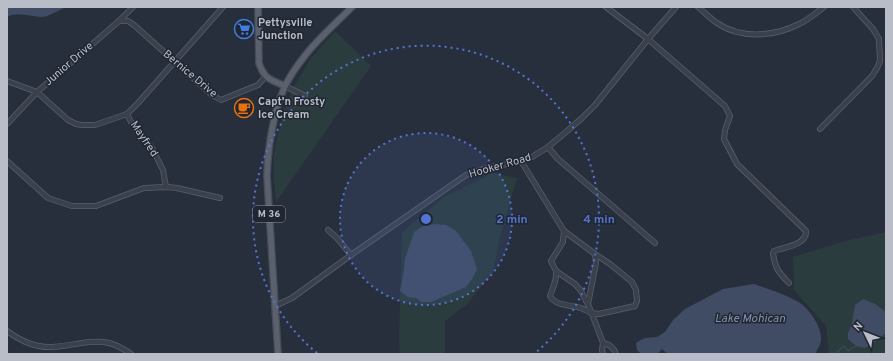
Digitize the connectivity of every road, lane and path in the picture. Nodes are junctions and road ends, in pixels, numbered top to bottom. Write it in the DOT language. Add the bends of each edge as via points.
graph roads {
  1 [pos="133,7"];
  2 [pos="223,7"];
  3 [pos="258,7"];
  4 [pos="352,7"];
  5 [pos="606,7"];
  6 [pos="676,7"];
  7 [pos="698,7"];
  8 [pos="824,7"];
  9 [pos="853,7"];
  10 [pos="119,21"];
  11 [pos="648,39"];
  12 [pos="174,62"];
  13 [pos="265,77"];
  14 [pos="7,81"];
  15 [pos="285,86"];
  16 [pos="37,92"];
  17 [pos="305,96"];
  18 [pos="127,114"];
  19 [pos="7,124"];
  20 [pos="820,129"];
  21 [pos="548,147"];
  22 [pos="7,161"];
  23 [pos="521,161"];
  24 [pos="166,187"];
  25 [pos="220,198"];
  26 [pos="328,230"];
  27 [pos="564,231"];
  28 [pos="656,243"];
  29 [pos="594,254"];
  30 [pos="351,255"];
  31 [pos="556,271"];
  32 [pos="788,283"];
  33 [pos="588,304"];
  34 [pos="275,306"];
  35 [pos="592,314"];
  36 [pos="7,331"];
  37 [pos="603,343"];
  38 [pos="131,354"];
  39 [pos="278,354"];
  40 [pos="603,354"];
  41 [pos="616,354"];
  1 -- 10 [label="street, Junior Drive"];
  2 -- 12 [label="street"];
  3 -- 13 [label="main road" via="259,63"];
  4 -- 15 [label="main road, M 36" via="306,54"];
  5 -- 11 [label="street"];
  6 -- 11 [label="street, Hooker Road"];
  7 -- 8 [label="street" via="727,28 764,35 790,29"];
  9 -- 20 [label="street" via="879,39 880,61 872,76"];
  10 -- 12 [label="street, Bernice Drive" via="128,21 134,25"];
  10 -- 16 [label="street, Junior Drive"];
  11 -- 21 [label="street, Hooker Road" via="595,105"];
  11 -- 32 [label="street" via="725,106 730,116 724,139 737,164 806,231 807,234 798,243 773,253 776,269"];
  12 -- 13 [label="street, Bernice Drive" via="221,100 258,85"];
  12 -- 18 [label="street"];
  13 -- 15 [label="main road"];
  14 -- 16 [label="street"];
  15 -- 17 [label="street"];
  15 -- 34 [label="main road, M 36" via="267,156"];
  16 -- 18 [label="street" via="76,124 95,125"];
  16 -- 19 [label="street, Junior Drive"];
  18 -- 24 [label="street, Mayfred" via="152,148 163,170"];
  21 -- 23 [label="street, Hooker Road"];
  21 -- 28 [label="street" via="558,159"];
  22 -- 24 [label="street" via="48,198 72,206 96,206 144,188"];
  23 -- 27 [label="street"];
  23 -- 30 [label="street, Hooker Road" via="466,175"];
  24 -- 25 [label="street"];
  26 -- 30 [label="street"];
  27 -- 29 [label="street"];
  27 -- 31 [label="street" via="562,242 551,261"];
  29 -- 33 [label="street" via="596,263"];
  29 -- 35 [label="street" via="632,282 637,301 634,306"];
  30 -- 34 [label="street, Hooker Road" via="292,298"];
  31 -- 33 [label="street" via="575,284"];
  31 -- 35 [label="street" via="551,298 560,304 580,308"];
  33 -- 35 [label="street"];
  34 -- 39 [label="main road, M 36"];
  35 -- 37 [label="street"];
  36 -- 38 [label="street" via="19,340 31,344 52,347 108,342"];
  37 -- 40 [label="street"];
  37 -- 41 [label="street"];
}
